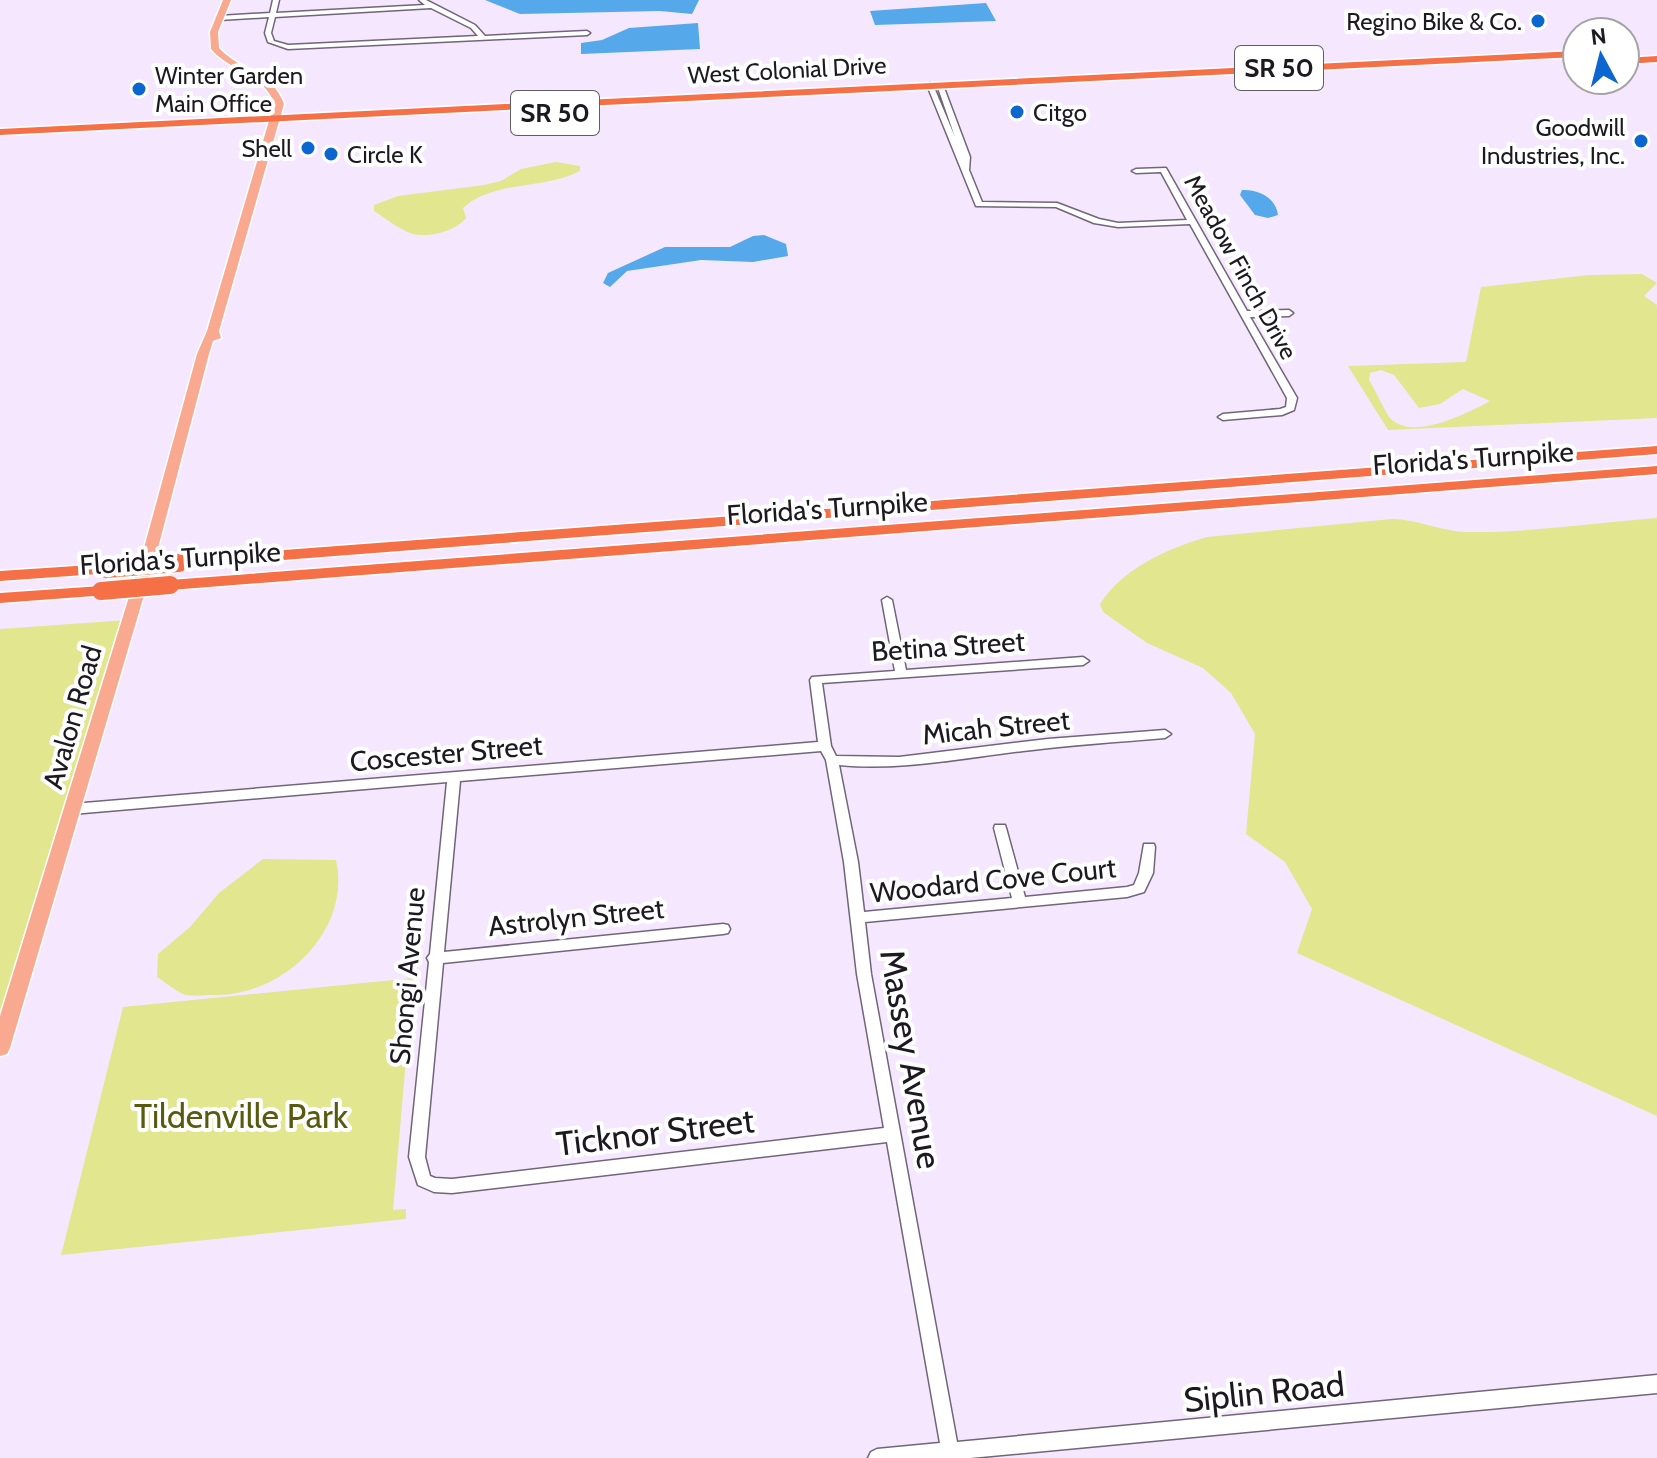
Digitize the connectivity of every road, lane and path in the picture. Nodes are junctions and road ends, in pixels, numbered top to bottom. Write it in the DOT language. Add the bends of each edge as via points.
graph roads {
  1 [pos="227,0"];
  2 [pos="276,0"];
  3 [pos="422,0"];
  4 [pos="429,7"];
  5 [pos="270,17"];
  6 [pos="219,18"];
  7 [pos="587,33"];
  8 [pos="482,37"];
  9 [pos="1561,55"];
  10 [pos="1508,62"];
  11 [pos="1561,63"];
  12 [pos="1230,71"];
  13 [pos="1114,76"];
  14 [pos="1163,82"];
  15 [pos="1100,85"];
  16 [pos="936,89"];
  17 [pos="699,101"];
  18 [pos="274,123"];
  19 [pos="944,125"];
  20 [pos="954,125"];
  21 [pos="0,132"];
  22 [pos="0,140"];
  23 [pos="1136,171"];
  24 [pos="965,175"];
  25 [pos="1192,222"];
  26 [pos="1289,313"];
  27 [pos="1245,314"];
  28 [pos="1223,417"];
  29 [pos="1657,450"];
  30 [pos="1657,470"];
  31 [pos="0,576"];
  32 [pos="0,598"];
  33 [pos="887,600"];
  34 [pos="1083,661"];
  35 [pos="901,674"];
  36 [pos="816,680"];
  37 [pos="1165,734"];
  38 [pos="825,746"];
  39 [pos="832,760"];
  40 [pos="454,777"];
  41 [pos="72,809"];
  42 [pos="1000,828"];
  43 [pos="1149,847"];
  44 [pos="1020,903"];
  45 [pos="856,918"];
  46 [pos="723,929"];
  47 [pos="434,958"];
  48 [pos="0,1048"];
  49 [pos="894,1134"];
  50 [pos="423,1180"];
  51 [pos="1657,1384"];
  52 [pos="950,1450"];
  53 [pos="877,1458"];
  1 -- 6 [label="main road"];
  2 -- 5 [label="street"];
  3 -- 4 [label="street"];
  4 -- 5 [label="street"];
  4 -- 8 [label="street" via="476,27"];
  5 -- 6 [label="street"];
  5 -- 8 [label="street" via="271,42 288,47"];
  6 -- 18 [label="main road" via="212,39 215,49 274,90 279,104"];
  7 -- 8 [label="street"];
  9 -- 10 [label="highway, West Colonial Drive / SR 50"];
  10 -- 11 [label="highway, West Colonial Drive / SR 50"];
  10 -- 12 [label="highway, West Colonial Drive / SR 50"];
  10 -- 14 [label="highway, West Colonial Drive / SR 50" via="1458,69"];
  12 -- 13 [label="highway, West Colonial Drive / SR 50"];
  12 -- 14 [label="highway"];
  13 -- 15 [label="highway"];
  13 -- 16 [label="highway, West Colonial Drive / SR 50"];
  14 -- 15 [label="highway, West Colonial Drive / SR 50"];
  15 -- 16 [label="highway, West Colonial Drive / SR 50"];
  16 -- 17 [label="highway, West Colonial Drive / SR 50"];
  16 -- 17 [label="highway, West Colonial Drive / SR 50" via="735,95"];
  16 -- 19 [label="street"];
  16 -- 20 [label="street"];
  17 -- 18 [label="highway, West Colonial Drive / SR 50"];
  17 -- 18 [label="highway, West Colonial Drive / SR 50" via="628,109"];
  18 -- 21 [label="highway, West Colonial Drive / SR 50"];
  18 -- 22 [label="highway, West Colonial Drive / SR 50"];
  18 -- 41 [label="main road, Avalon Road" via="216,335"];
  19 -- 20 [label="street"];
  19 -- 24 [label="street"];
  20 -- 24 [label="street" via="966,157"];
  23 -- 25 [label="street, Meadow Finch Drive" via="1163,170"];
  24 -- 25 [label="street" via="979,204 1057,205 1118,225"];
  25 -- 27 [label="street, Meadow Finch Drive"];
  26 -- 27 [label="street"];
  27 -- 28 [label="street, Meadow Finch Drive" via="1292,398 1286,410"];
  29 -- 31 [label="highway, Florida's Turnpike, bridge"];
  30 -- 32 [label="highway, Florida's Turnpike, bridge"];
  33 -- 35 [label="street"];
  34 -- 35 [label="street, Betina Street"];
  35 -- 36 [label="street, Betina Street"];
  36 -- 38 [label="street, Massey Avenue"];
  37 -- 39 [label="street, Micah Street" via="929,760"];
  38 -- 39 [label="street, Massey Avenue"];
  38 -- 40 [label="street, Coscester Street"];
  39 -- 45 [label="street, Massey Avenue"];
  40 -- 41 [label="street, Coscester Street"];
  40 -- 47 [label="street, Shongi Avenue"];
  41 -- 48 [label="main road, Avalon Road"];
  42 -- 44 [label="street"];
  43 -- 44 [label="street, Woodard Cove Court" via="1139,888"];
  44 -- 45 [label="street, Woodard Cove Court"];
  45 -- 49 [label="street, Massey Avenue"];
  46 -- 47 [label="street, Astrolyn Street"];
  47 -- 50 [label="street, Shongi Avenue" via="417,1157"];
  49 -- 50 [label="street, Ticknor Street" via="452,1186"];
  49 -- 52 [label="street, Massey Avenue"];
  51 -- 52 [label="street, Siplin Road"];
  52 -- 53 [label="street, Siplin Road"];
}
